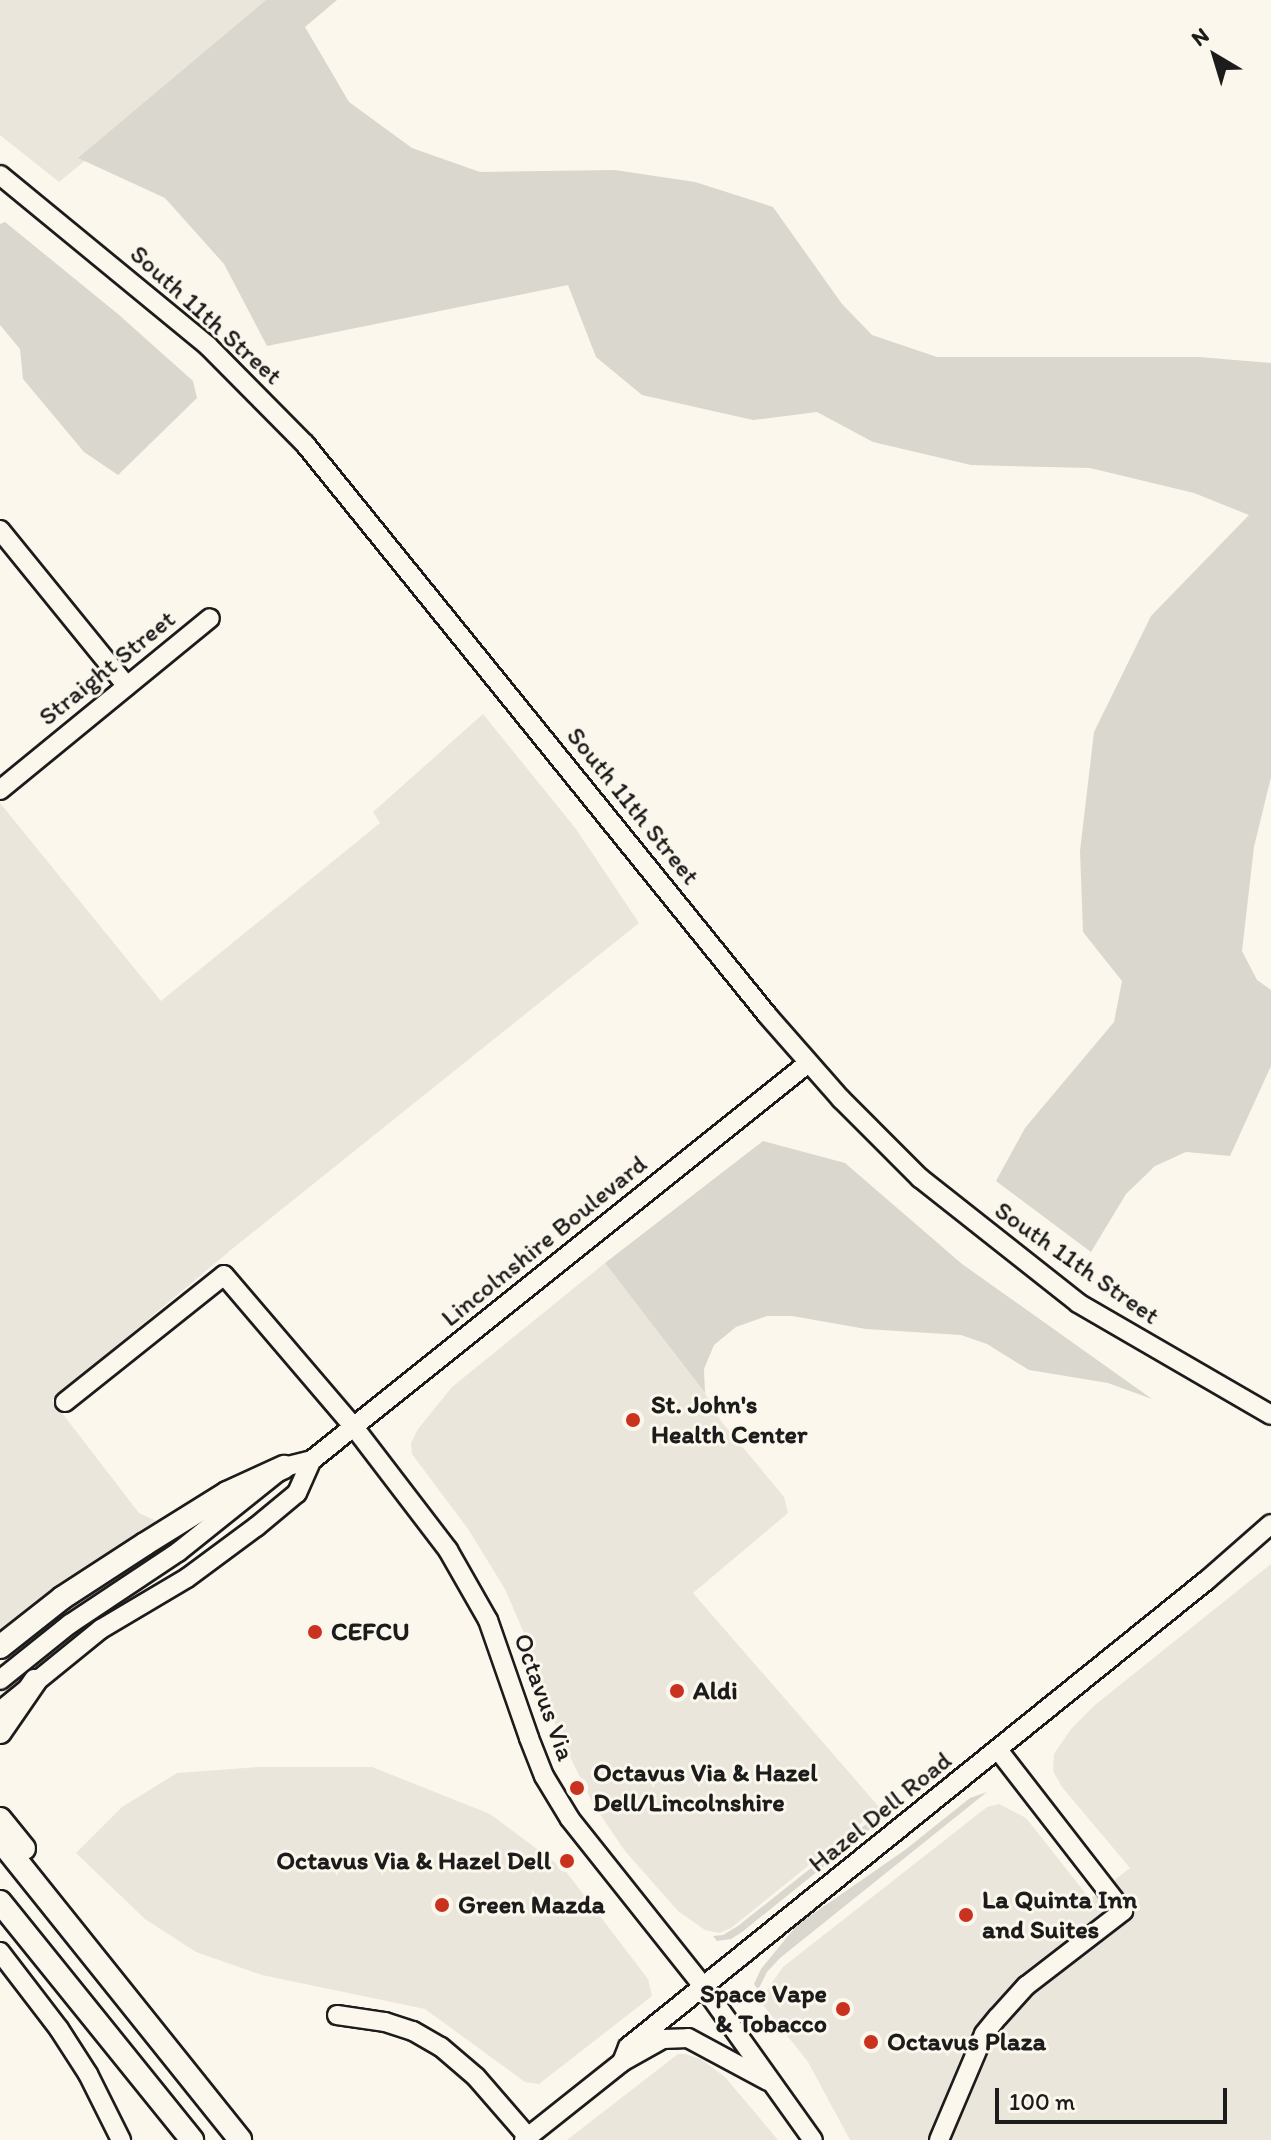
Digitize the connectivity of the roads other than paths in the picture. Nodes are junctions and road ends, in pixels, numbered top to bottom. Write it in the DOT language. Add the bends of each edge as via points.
graph roads {
  1 [pos="0,175"];
  2 [pos="0,530"];
  3 [pos="210,618"];
  4 [pos="127,686"];
  5 [pos="0,790"];
  6 [pos="808,1063"];
  7 [pos="65,1402"];
  8 [pos="1271,1415"];
  9 [pos="354,1427"];
  10 [pos="312,1460"];
  11 [pos="284,1467"];
  12 [pos="1271,1524"];
  13 [pos="0,1647"];
  14 [pos="0,1680"];
  15 [pos="35,1681"];
  16 [pos="0,1711"];
  17 [pos="0,1732"];
  18 [pos="998,1750"];
  19 [pos="0,1819"];
  20 [pos="0,1840"];
  21 [pos="0,1902"];
  22 [pos="0,1952"];
  23 [pos="703,1986"];
  24 [pos="337,2015"];
  25 [pos="174,2057"];
  26 [pos="622,2062"];
  27 [pos="771,2082"];
  28 [pos="163,2102"];
  29 [pos="526,2138"];
  30 [pos="121,2140"];
  31 [pos="182,2140"];
  32 [pos="192,2140"];
  33 [pos="210,2140"];
  34 [pos="240,2140"];
  35 [pos="813,2140"];
  36 [pos="939,2140"];
  1 -- 6 [label="street, South 11th Street" via="208,346 305,444"];
  2 -- 4 [label="street"];
  3 -- 4 [label="street, Straight Street"];
  4 -- 5 [label="street, Straight Street"];
  6 -- 8 [label="street, South 11th Street" via="920,1178 1023,1262 1078,1303"];
  6 -- 9 [label="street, Lincolnshire Boulevard"];
  7 -- 9 [label="street, Octavus Via" via="224,1275"];
  9 -- 10 [label="street, Lincolnshire Boulevard"];
  9 -- 23 [label="street, Octavus Via" via="474,1592 500,1649 534,1751 570,1819"];
  10 -- 11 [label="street, Lincolnshire Boulevard"];
  10 -- 15 [label="street, Lincolnshire Boulevard" via="298,1492 256,1527 187,1578 101,1629"];
  11 -- 13 [label="main road" via="227,1493 145,1544 62,1598"];
  11 -- 14 [label="street, Lincolnshire Boulevard" via="178,1552 70,1624"];
  12 -- 18 [label="street, Hazel Dell Road"];
  15 -- 16 [label="street, Lincolnshire Boulevard"];
  15 -- 17 [label="main road"];
  18 -- 23 [label="street, Hazel Dell Road"];
  18 -- 36 [label="street" via="1123,1911 1026,1986 984,2034"];
  19 -- 25 [label="main road" via="146,2002"];
  20 -- 25 [label="main road"];
  21 -- 28 [label="main road"];
  22 -- 30 [label="street" via="66,2040"];
  23 -- 26 [label="street, Hazel Dell Road" via="628,2047"];
  23 -- 27 [label="street, Octavus Via"];
  24 -- 29 [label="street" via="385,2022 441,2047 476,2077"];
  25 -- 34 [label="main road"];
  26 -- 27 [label="street" via="663,2039 688,2038"];
  26 -- 29 [label="street, Hazel Dell Road"];
  27 -- 35 [label="street, Octavus Via"];
  28 -- 31 [label="main road"];
  28 -- 32 [label="main road"];
  28 -- 33 [label="main road"];
}
